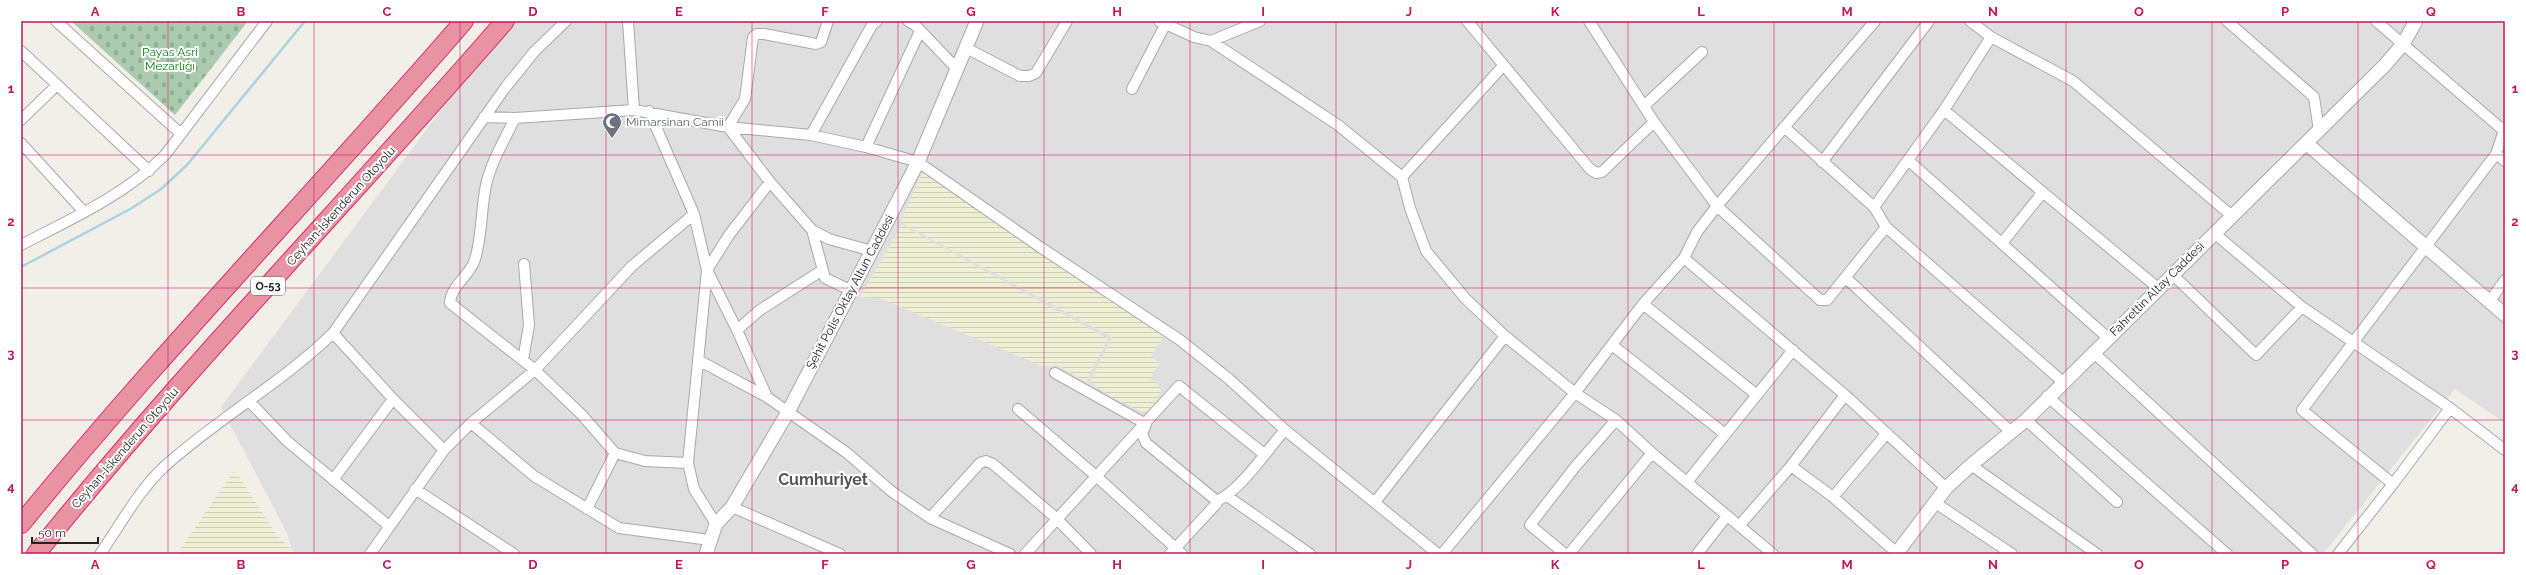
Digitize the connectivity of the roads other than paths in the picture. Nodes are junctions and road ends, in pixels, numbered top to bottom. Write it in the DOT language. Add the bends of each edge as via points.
graph roads {
  1 [pos="56,21"];
  2 [pos="267,21"];
  3 [pos="464,21"];
  4 [pos="505,21"];
  5 [pos="566,21"];
  6 [pos="628,21"];
  7 [pos="828,21"];
  8 [pos="877,21"];
  9 [pos="908,21"];
  10 [pos="977,21"];
  11 [pos="1067,21"];
  12 [pos="1260,21"];
  13 [pos="1467,21"];
  14 [pos="1589,21"];
  15 [pos="1875,21"];
  16 [pos="1929,21"];
  17 [pos="1970,21"];
  18 [pos="2227,21"];
  19 [pos="2376,21"];
  20 [pos="2416,21"];
  21 [pos="1162,23"];
  22 [pos="920,31"];
  23 [pos="1991,37"];
  24 [pos="1211,40"];
  25 [pos="2403,44"];
  26 [pos="966,48"];
  27 [pos="21,51"];
  28 [pos="1702,52"];
  29 [pos="1503,66"];
  30 [pos="957,69"];
  31 [pos="57,85"];
  32 [pos="1132,89"];
  33 [pos="1644,106"];
  34 [pos="634,110"];
  35 [pos="1944,110"];
  36 [pos="649,112"];
  37 [pos="484,117"];
  38 [pos="515,118"];
  39 [pos="21,120"];
  40 [pos="1654,122"];
  41 [pos="728,127"];
  42 [pos="1784,127"];
  43 [pos="2504,129"];
  44 [pos="2319,131"];
  45 [pos="180,134"];
  46 [pos="811,135"];
  47 [pos="21,143"];
  48 [pos="2306,143"];
  49 [pos="866,147"];
  50 [pos="2496,154"];
  51 [pos="1908,160"];
  52 [pos="2505,161"];
  53 [pos="918,162"];
  54 [pos="1822,162"];
  55 [pos="150,171"];
  56 [pos="1402,177"];
  57 [pos="770,182"];
  58 [pos="2042,192"];
  59 [pos="1717,206"];
  60 [pos="1874,207"];
  61 [pos="84,212"];
  62 [pos="694,214"];
  63 [pos="2232,216"];
  64 [pos="1886,227"];
  65 [pos="812,230"];
  66 [pos="2214,233"];
  67 [pos="2002,243"];
  68 [pos="21,245"];
  69 [pos="2424,247"];
  70 [pos="872,251"];
  71 [pos="1684,258"];
  72 [pos="524,264"];
  73 [pos="707,270"];
  74 [pos="821,271"];
  75 [pos="2172,274"];
  76 [pos="1846,278"];
  77 [pos="2505,280"];
  78 [pos="2158,288"];
  79 [pos="850,290"];
  80 [pos="2489,302"];
  81 [pos="1643,304"];
  82 [pos="2302,307"];
  83 [pos="2505,315"];
  84 [pos="737,330"];
  85 [pos="334,333"];
  86 [pos="1505,336"];
  87 [pos="2108,338"];
  88 [pos="2351,342"];
  89 [pos="1612,346"];
  90 [pos="1793,350"];
  91 [pos="2093,352"];
  92 [pos="523,360"];
  93 [pos="698,360"];
  94 [pos="534,370"];
  95 [pos="1055,373"];
  96 [pos="2063,382"];
  97 [pos="1575,393"];
  98 [pos="1757,395"];
  99 [pos="1845,395"];
  100 [pos="2048,396"];
  101 [pos="766,397"];
  102 [pos="393,399"];
  103 [pos="249,401"];
  104 [pos="2450,408"];
  105 [pos="1018,409"];
  106 [pos="788,412"];
  107 [pos="1616,420"];
  108 [pos="2026,420"];
  109 [pos="471,424"];
  110 [pos="1146,424"];
  111 [pos="1285,430"];
  112 [pos="2012,432"];
  113 [pos="1887,433"];
  114 [pos="1725,434"];
  115 [pos="444,450"];
  116 [pos="2505,450"];
  117 [pos="615,453"];
  118 [pos="1652,453"];
  119 [pos="1264,454"];
  120 [pos="688,463"];
  121 [pos="1970,465"];
  122 [pos="1791,466"];
  123 [pos="1096,476"];
  124 [pos="333,480"];
  125 [pos="1687,482"];
  126 [pos="2393,484"];
  127 [pos="1946,488"];
  128 [pos="415,489"];
  129 [pos="1228,496"];
  130 [pos="1833,497"];
  131 [pos="1216,501"];
  132 [pos="1375,502"];
  133 [pos="1934,502"];
  134 [pos="2117,502"];
  135 [pos="732,507"];
  136 [pos="587,508"];
  137 [pos="1727,516"];
  138 [pos="930,518"];
  139 [pos="1056,518"];
  140 [pos="21,524"];
  141 [pos="716,524"];
  142 [pos="389,526"];
  143 [pos="1739,526"];
  144 [pos="710,540"];
  145 [pos="1176,552"];
  146 [pos="36,554"];
  147 [pos="100,554"];
  148 [pos="370,554"];
  149 [pos="514,554"];
  150 [pos="706,554"];
  151 [pos="840,554"];
  152 [pos="1010,554"];
  153 [pos="1025,554"];
  154 [pos="1091,554"];
  155 [pos="1310,554"];
  156 [pos="1438,554"];
  157 [pos="1442,554"];
  158 [pos="1565,554"];
  159 [pos="1569,554"];
  160 [pos="1697,554"];
  161 [pos="1774,554"];
  162 [pos="1897,554"];
  163 [pos="2012,554"];
  164 [pos="2097,554"];
  165 [pos="2227,554"];
  166 [pos="2312,554"];
  167 [pos="2338,554"];
  1 -- 45 [label="street"];
  2 -- 45 [label="street"];
  3 -- 140 [label="highway, O-53" via="205,310"];
  4 -- 146 [label="highway, Ceyhan-İskenderun Otoyolu / O-53" via="223,336 88,490"];
  5 -- 37 [label="street" via="534,52"];
  6 -- 34 [label="street"];
  7 -- 41 [label="street" via="821,42 816,44 764,34 756,34 753,37 745,99"];
  8 -- 46 [label="street" via="872,25"];
  9 -- 22 [label="street"];
  10 -- 26 [label="street, Şehit Polis Oktay Altun Caddesi"];
  11 -- 26 [label="street" via="1036,73 1029,76 1020,76"];
  12 -- 24 [label="street"];
  13 -- 29 [label="street"];
  14 -- 33 [label="street"];
  15 -- 42 [label="street"];
  16 -- 54 [label="street"];
  17 -- 23 [label="street"];
  18 -- 44 [label="street" via="2314,97"];
  19 -- 25 [label="street"];
  20 -- 25 [label="street, Fahrettin Altay Caddesi"];
  21 -- 24 [label="street"];
  21 -- 32 [label="street"];
  22 -- 30 [label="street"];
  22 -- 49 [label="street"];
  23 -- 35 [label="street"];
  23 -- 63 [label="street" via="2073,81"];
  24 -- 56 [label="street" via="1338,126"];
  25 -- 43 [label="street"];
  25 -- 44 [label="street, Fahrettin Altay Caddesi"];
  26 -- 30 [label="street, Şehit Polis Oktay Altun Caddesi"];
  27 -- 31 [label="street"];
  28 -- 33 [label="street"];
  29 -- 40 [label="street" via="1596,173 1602,172"];
  29 -- 56 [label="street"];
  30 -- 53 [label="street, Şehit Polis Oktay Altun Caddesi"];
  31 -- 39 [label="street"];
  31 -- 55 [label="street"];
  33 -- 40 [label="street"];
  34 -- 36 [label="street"];
  34 -- 38 [label="street"];
  35 -- 51 [label="street"];
  35 -- 58 [label="street"];
  36 -- 41 [label="street"];
  36 -- 62 [label="street"];
  37 -- 38 [label="street"];
  37 -- 85 [label="street"];
  38 -- 92 [label="street" via="491,167 475,260 470,272 454,290 450,303"];
  40 -- 59 [label="street"];
  41 -- 46 [label="street"];
  41 -- 57 [label="street"];
  42 -- 54 [label="street"];
  42 -- 59 [label="street"];
  43 -- 50 [label="street" via="2501,146"];
  44 -- 48 [label="street, Fahrettin Altay Caddesi"];
  45 -- 55 [label="street"];
  46 -- 49 [label="street"];
  47 -- 61 [label="street"];
  48 -- 63 [label="street, Fahrettin Altay Caddesi"];
  48 -- 69 [label="street"];
  49 -- 53 [label="street"];
  50 -- 52 [label="street"];
  50 -- 69 [label="street"];
  51 -- 60 [label="street"];
  51 -- 67 [label="street"];
  53 -- 70 [label="street, Şehit Polis Oktay Altun Caddesi"];
  53 -- 111 [label="street" via="1180,340 1230,379"];
  54 -- 60 [label="street"];
  55 -- 61 [label="street"];
  56 -- 86 [label="street" via="1426,251 1465,298"];
  57 -- 65 [label="street"];
  57 -- 73 [label="street" via="729,235"];
  58 -- 67 [label="street"];
  58 -- 78 [label="street"];
  59 -- 71 [label="street" via="1697,232"];
  59 -- 76 [label="street" via="1820,300 1827,300"];
  60 -- 64 [label="street"];
  61 -- 68 [label="street"];
  62 -- 73 [label="street"];
  62 -- 94 [label="street" via="632,266"];
  63 -- 66 [label="street, Fahrettin Altay Caddesi"];
  64 -- 76 [label="street"];
  64 -- 96 [label="street"];
  65 -- 70 [label="street" via="829,239"];
  65 -- 74 [label="street"];
  66 -- 75 [label="street, Fahrettin Altay Caddesi"];
  66 -- 82 [label="street"];
  67 -- 87 [label="street"];
  69 -- 80 [label="street"];
  69 -- 88 [label="street"];
  70 -- 79 [label="street, Şehit Polis Oktay Altun Caddesi"];
  71 -- 81 [label="street"];
  71 -- 90 [label="street"];
  72 -- 92 [label="street" via="529,325"];
  73 -- 84 [label="street"];
  73 -- 93 [label="street"];
  74 -- 79 [label="street" via="825,278"];
  74 -- 84 [label="street" via="766,306"];
  75 -- 78 [label="street, Fahrettin Altay Caddesi"];
  75 -- 82 [label="street" via="2256,355"];
  76 -- 112 [label="street"];
  77 -- 80 [label="street"];
  78 -- 87 [label="street, Fahrettin Altay Caddesi"];
  79 -- 106 [label="street, Şehit Polis Oktay Altun Caddesi"];
  80 -- 83 [label="street"];
  81 -- 89 [label="street"];
  81 -- 98 [label="street"];
  82 -- 88 [label="street"];
  84 -- 101 [label="street"];
  85 -- 102 [label="street"];
  85 -- 103 [label="street"];
  86 -- 97 [label="street"];
  86 -- 132 [label="street"];
  87 -- 91 [label="street, Fahrettin Altay Caddesi"];
  88 -- 104 [label="street"];
  88 -- 126 [label="street" via="2302,410"];
  89 -- 97 [label="street"];
  89 -- 114 [label="street"];
  90 -- 98 [label="street"];
  90 -- 99 [label="street"];
  91 -- 96 [label="street, Fahrettin Altay Caddesi"];
  91 -- 166 [label="street"];
  92 -- 94 [label="street"];
  93 -- 101 [label="street"];
  93 -- 120 [label="street"];
  94 -- 109 [label="street"];
  94 -- 117 [label="street" via="582,415"];
  95 -- 110 [label="street"];
  96 -- 100 [label="street, Fahrettin Altay Caddesi"];
  97 -- 107 [label="street"];
  97 -- 157 [label="street"];
  98 -- 114 [label="street"];
  99 -- 113 [label="street"];
  99 -- 122 [label="street"];
  100 -- 108 [label="street, Fahrettin Altay Caddesi"];
  100 -- 165 [label="street"];
  101 -- 106 [label="street"];
  102 -- 115 [label="street"];
  102 -- 124 [label="street"];
  103 -- 124 [label="street" via="287,441"];
  103 -- 147 [label="street" via="216,423 155,476 134,501"];
  104 -- 116 [label="street"];
  104 -- 126 [label="street"];
  105 -- 123 [label="street"];
  106 -- 135 [label="street, Şehit Polis Oktay Altun Caddesi"];
  106 -- 138 [label="street" via="847,453 891,491"];
  107 -- 118 [label="street"];
  107 -- 158 [label="street" via="1530,525"];
  108 -- 112 [label="street, Fahrettin Altay Caddesi"];
  108 -- 134 [label="street"];
  109 -- 115 [label="street"];
  109 -- 136 [label="street" via="534,476"];
  110 -- 119 [label="street" via="1179,386 1183,387"];
  110 -- 123 [label="street"];
  110 -- 131 [label="street" via="1142,434 1146,442"];
  111 -- 119 [label="street"];
  111 -- 132 [label="street"];
  112 -- 121 [label="street, Fahrettin Altay Caddesi"];
  113 -- 127 [label="street"];
  113 -- 130 [label="street"];
  114 -- 125 [label="street"];
  115 -- 128 [label="street"];
  117 -- 120 [label="street" via="645,460"];
  117 -- 136 [label="street"];
  118 -- 125 [label="street"];
  118 -- 159 [label="street"];
  119 -- 129 [label="street"];
  120 -- 141 [label="street" via="694,489"];
  121 -- 127 [label="street, Fahrettin Altay Caddesi"];
  121 -- 164 [label="street"];
  122 -- 130 [label="street"];
  122 -- 143 [label="street"];
  123 -- 139 [label="street"];
  123 -- 145 [label="street"];
  124 -- 142 [label="street"];
  125 -- 137 [label="street"];
  126 -- 167 [label="street"];
  127 -- 133 [label="street, Fahrettin Altay Caddesi"];
  128 -- 142 [label="street"];
  128 -- 149 [label="street"];
  129 -- 131 [label="street"];
  129 -- 155 [label="street"];
  130 -- 162 [label="street"];
  131 -- 145 [label="street" via="1217,503"];
  132 -- 156 [label="street"];
  133 -- 162 [label="street, Fahrettin Altay Caddesi"];
  133 -- 163 [label="street"];
  135 -- 141 [label="street, Şehit Polis Oktay Altun Caddesi"];
  135 -- 151 [label="street"];
  136 -- 144 [label="street" via="619,528"];
  137 -- 143 [label="street"];
  137 -- 160 [label="street"];
  138 -- 139 [label="street" via="980,463 986,461 993,464"];
  138 -- 152 [label="street"];
  139 -- 153 [label="street"];
  139 -- 154 [label="street"];
  141 -- 144 [label="street, Şehit Polis Oktay Altun Caddesi"];
  142 -- 148 [label="street"];
  143 -- 161 [label="street"];
  144 -- 150 [label="street, Şehit Polis Oktay Altun Caddesi"];
}
